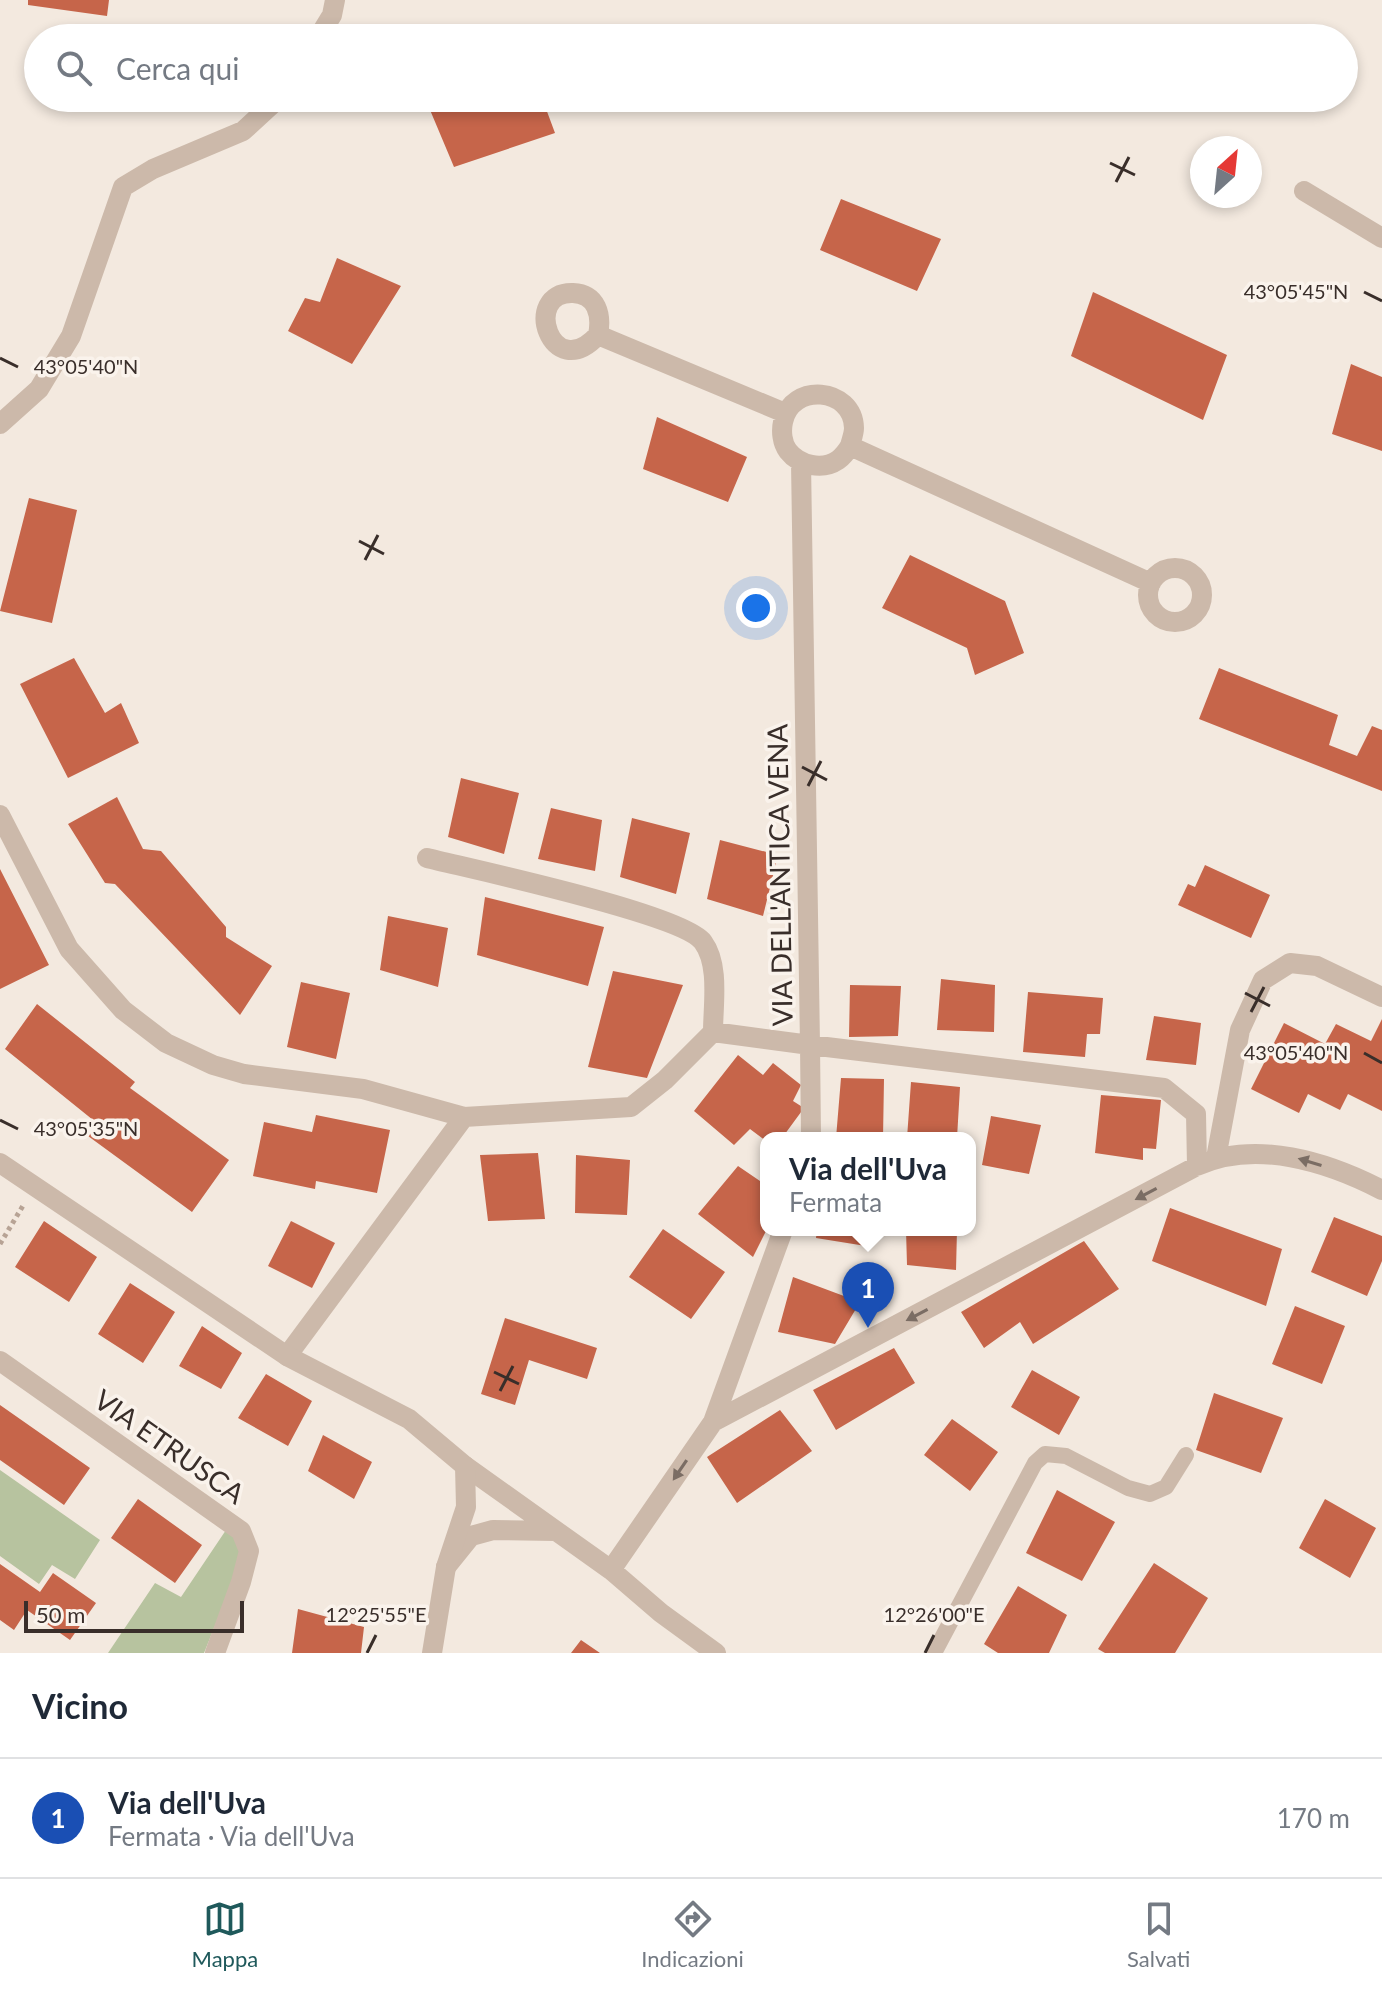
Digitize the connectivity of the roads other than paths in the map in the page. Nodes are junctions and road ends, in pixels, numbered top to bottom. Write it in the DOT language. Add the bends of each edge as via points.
graph roads {
  1 [pos="335,0"];
  2 [pos="327,24"];
  3 [pos="264,112"];
  4 [pos="1304,191"];
  5 [pos="1382,238"];
  6 [pos="598,335"];
  7 [pos="785,413"];
  8 [pos="0,424"];
  9 [pos="850,446"];
  10 [pos="801,462"];
  11 [pos="1151,583"];
  12 [pos="0,815"];
  13 [pos="427,858"];
  14 [pos="1382,997"];
  15 [pos="713,1032"];
  16 [pos="810,1045"];
  17 [pos="464,1117"];
  18 [pos="811,1132"];
  19 [pos="1206,1162"];
  20 [pos="0,1163"];
  21 [pos="1382,1190"];
  22 [pos="781,1236"];
  23 [pos="287,1356"];
  24 [pos="0,1361"];
  25 [pos="713,1422"];
  26 [pos="1186,1455"];
  27 [pos="465,1466"];
  28 [pos="556,1531"];
  29 [pos="446,1567"];
  30 [pos="611,1570"];
  31 [pos="215,1653"];
  32 [pos="432,1653"];
  33 [pos="716,1653"];
  34 [pos="934,1653"];
  1 -- 2 [label="street"];
  3 -- 8 [label="street" via="243,131 123,187 71,336 39,389"];
  4 -- 5 [label="street"];
  6 -- 7 [label="street"];
  7 -- 9 [label="street" via="797,399 815,393 834,397 848,409 854,428"];
  7 -- 10 [label="street" via="781,431 786,450"];
  9 -- 10 [label="street" via="838,460 819,466"];
  9 -- 11 [label="street"];
  10 -- 16 [label="street, VIA DELL'ANTICA VENA"];
  12 -- 17 [label="street" via="69,949 123,1010 166,1043 244,1074 363,1089"];
  13 -- 15 [label="street" via="648,914 685,929 702,941 713,966"];
  14 -- 19 [label="street" via="1317,966 1290,963 1263,980 1240,1030"];
  15 -- 16 [label="street, VIA DELL'ANTICA VENA"];
  15 -- 17 [label="street" via="631,1107"];
  16 -- 18 [label="street"];
  16 -- 19 [label="street" via="1164,1088 1196,1114"];
  17 -- 23 [label="street"];
  21 -- 19 [label="street, one-way" via="1286,1154"];
  19 -- 25 [label="street, one-way"];
  20 -- 23 [label="street"];
  22 -- 25 [label="street"];
  23 -- 27 [label="street" via="409,1419"];
  24 -- 31 [label="street, VIA ETRUSCA" via="241,1531 249,1551"];
  25 -- 30 [label="street, one-way"];
  26 -- 34 [label="lane" via="1166,1487 1150,1494 1066,1456 1045,1454 1035,1463"];
  27 -- 28 [label="street"];
  27 -- 29 [label="street" via="466,1507"];
  28 -- 29 [label="street" via="493,1530 471,1536"];
  28 -- 30 [label="street"];
  29 -- 32 [label="street"];
  30 -- 33 [label="street"];
}
